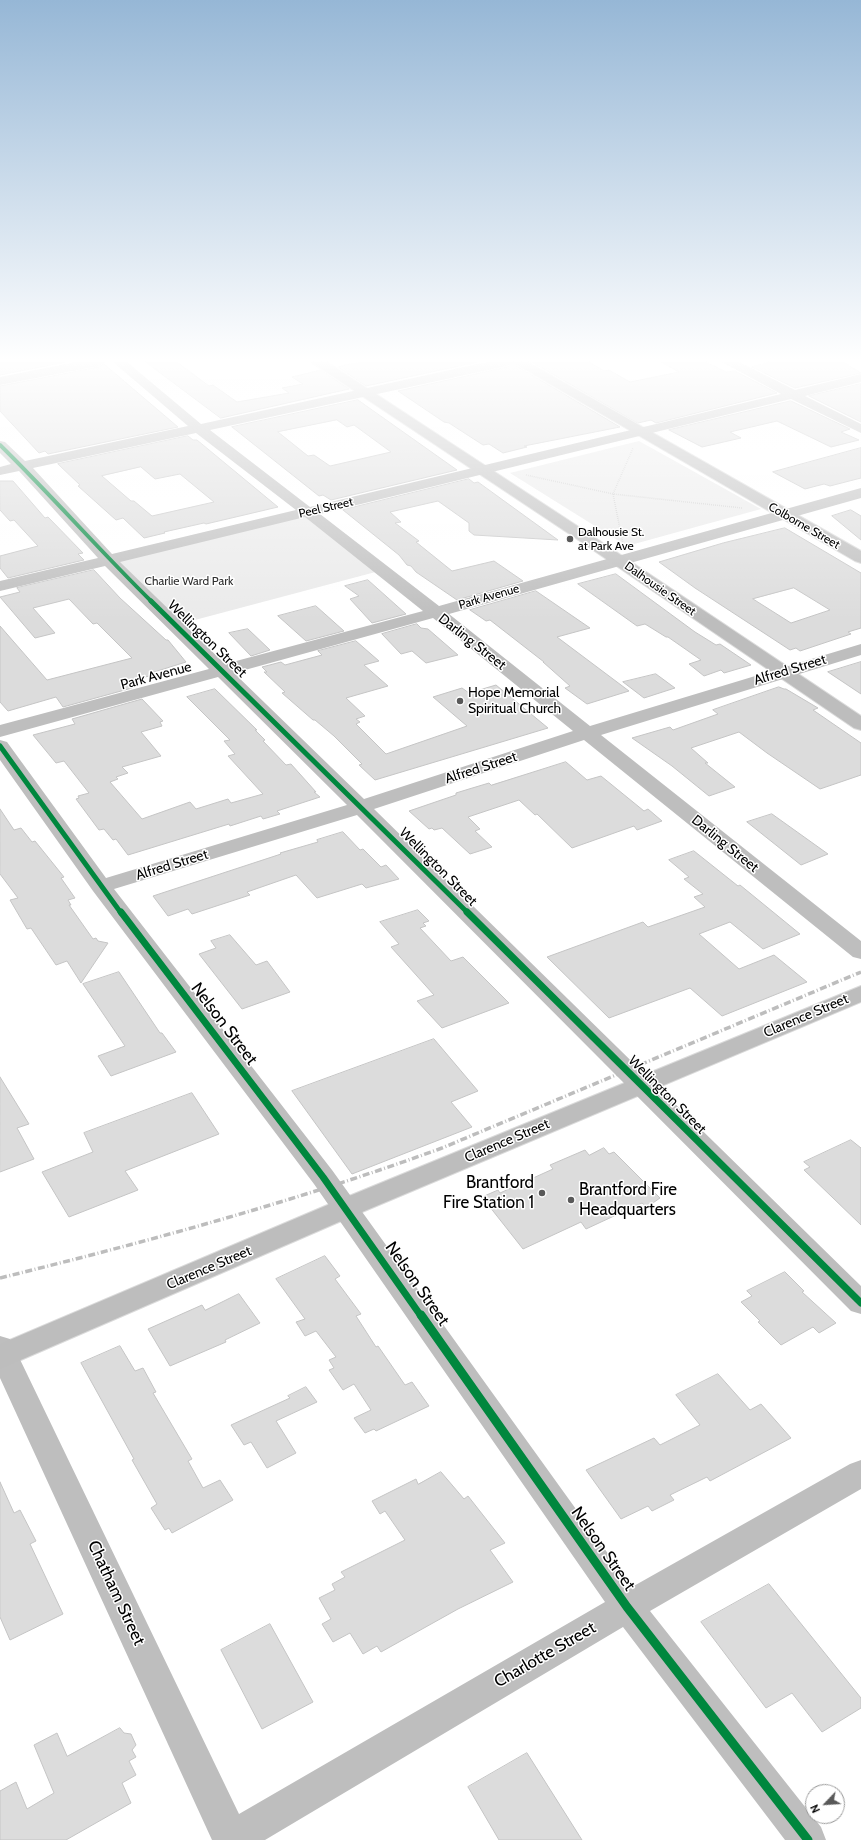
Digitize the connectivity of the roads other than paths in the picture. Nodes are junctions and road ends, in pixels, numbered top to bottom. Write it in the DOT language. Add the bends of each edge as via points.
graph roads {
  1 [pos="3,448"];
  2 [pos="106,448"];
  3 [pos="224,448"];
  4 [pos="450,448"];
  5 [pos="575,448"];
  6 [pos="669,448"];
  7 [pos="22,466"];
  8 [pos="484,470"];
  9 [pos="0,471"];
  10 [pos="861,493"];
  11 [pos="307,512"];
  12 [pos="784,514"];
  13 [pos="861,558"];
  14 [pos="109,560"];
  15 [pos="618,560"];
  16 [pos="0,586"];
  17 [pos="434,612"];
  18 [pos="861,649"];
  19 [pos="222,670"];
  20 [pos="781,673"];
  21 [pos="861,724"];
  22 [pos="0,731"];
  23 [pos="586,733"];
  24 [pos="0,746"];
  25 [pos="361,807"];
  26 [pos="100,886"];
  27 [pos="861,952"];
  28 [pos="861,993"];
  29 [pos="641,1085"];
  30 [pos="346,1208"];
  31 [pos="861,1303"];
  32 [pos="2,1353"];
  33 [pos="861,1474"];
  34 [pos="627,1607"];
  35 [pos="231,1840"];
  36 [pos="808,1840"];
  1 -- 7 [label="street, Wellington Street"];
  2 -- 7 [label="street"];
  3 -- 11 [label="street, Darling Street"];
  4 -- 8 [label="main road, Dalhousie Street"];
  5 -- 8 [label="street, Peel Street"];
  6 -- 12 [label="main road, Colborne Street"];
  7 -- 9 [label="street"];
  7 -- 14 [label="street, Wellington Street"];
  8 -- 11 [label="street, Peel Street"];
  8 -- 15 [label="main road, Dalhousie Street"];
  10 -- 12 [label="street, Park Avenue"];
  11 -- 14 [label="street, Peel Street"];
  11 -- 17 [label="street, Darling Street"];
  12 -- 13 [label="main road, Colborne Street"];
  12 -- 15 [label="street, Park Avenue"];
  14 -- 16 [label="street, Peel Street"];
  14 -- 19 [label="street, Wellington Street"];
  15 -- 17 [label="street, Park Avenue"];
  15 -- 20 [label="main road, Dalhousie Street"];
  17 -- 19 [label="street, Park Avenue"];
  17 -- 23 [label="street, Darling Street"];
  18 -- 20 [label="street, Alfred Street"];
  19 -- 22 [label="street, Park Avenue"];
  19 -- 25 [label="street, Wellington Street"];
  20 -- 21 [label="main road, Dalhousie Street"];
  20 -- 23 [label="street, Alfred Street"];
  23 -- 25 [label="street, Alfred Street"];
  23 -- 27 [label="street, Darling Street"];
  24 -- 26 [label="street, Nelson Street"];
  25 -- 26 [label="street, Alfred Street"];
  25 -- 29 [label="street, Wellington Street"];
  26 -- 30 [label="street, Nelson Street"];
  28 -- 29 [label="main road, Clarence Street"];
  29 -- 30 [label="main road, Clarence Street"];
  29 -- 31 [label="street, Wellington Street"];
  30 -- 32 [label="main road, Clarence Street"];
  30 -- 34 [label="street, Nelson Street"];
  32 -- 35 [label="street, Chatham Street"];
  33 -- 34 [label="street, Charlotte Street"];
  34 -- 35 [label="street, Charlotte Street"];
  34 -- 36 [label="street, Nelson Street"];
}
